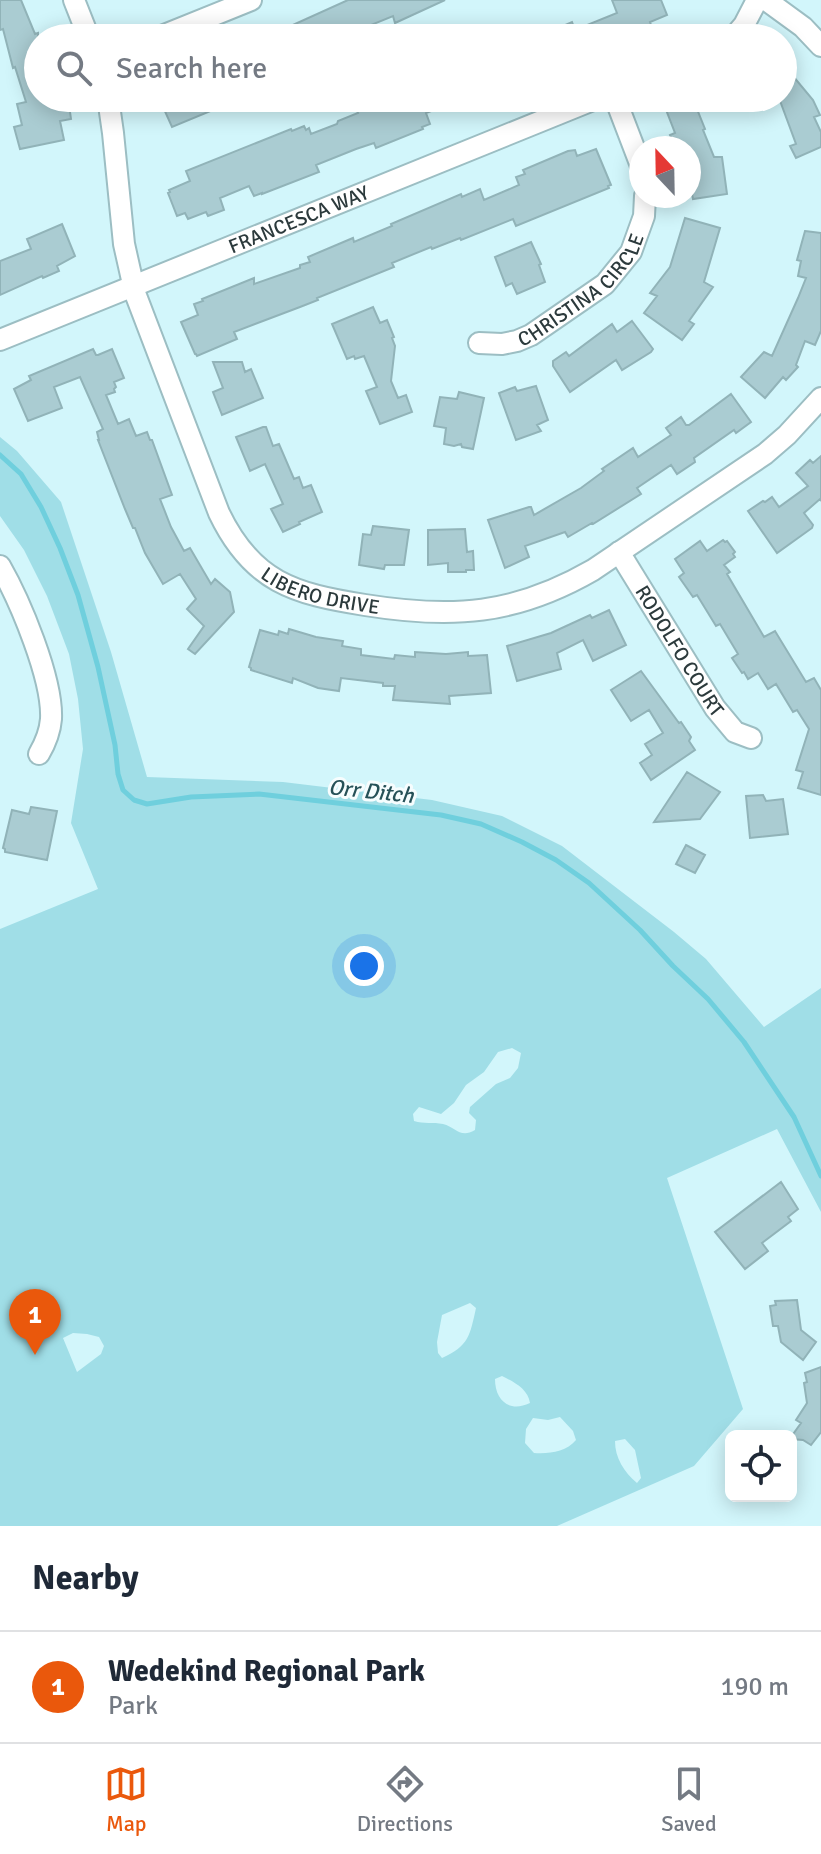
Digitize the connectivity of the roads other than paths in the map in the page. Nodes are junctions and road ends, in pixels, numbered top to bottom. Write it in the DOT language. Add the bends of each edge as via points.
graph roads {
  1 [pos="74,0"];
  2 [pos="251,0"];
  3 [pos="757,0"];
  4 [pos="766,0"];
  5 [pos="83,24"];
  6 [pos="192,24"];
  7 [pos="745,24"];
  8 [pos="821,46"];
  9 [pos="110,112"];
  10 [pos="563,112"];
  11 [pos="620,112"];
  12 [pos="630,136"];
  13 [pos="644,208"];
  14 [pos="134,286"];
  15 [pos="0,340"];
  16 [pos="479,343"];
  17 [pos="821,398"];
  18 [pos="619,552"];
  19 [pos="0,566"];
  20 [pos="751,738"];
  21 [pos="39,754"];
  1 -- 5 [label="street"];
  2 -- 6 [label="street"];
  3 -- 7 [label="street"];
  4 -- 8 [label="street"];
  9 -- 14 [label="street, LIBERO DRIVE" via="124,244"];
  10 -- 14 [label="street, FRANCESCA WAY"];
  11 -- 12 [label="street"];
  13 -- 16 [label="street, CHRISTINA CIRCLE" via="631,252 605,284 531,335 502,344"];
  14 -- 15 [label="street, FRANCESCA WAY"];
  14 -- 18 [label="street, LIBERO DRIVE" via="228,532 242,552 281,583 325,599 401,611 460,613 543,595"];
  17 -- 18 [label="street, LIBERO DRIVE" via="765,454"];
  18 -- 20 [label="street, RODOLFO COURT" via="715,708 735,732"];
  19 -- 21 [label="street" via="31,633 50,700 49,736"];
}
